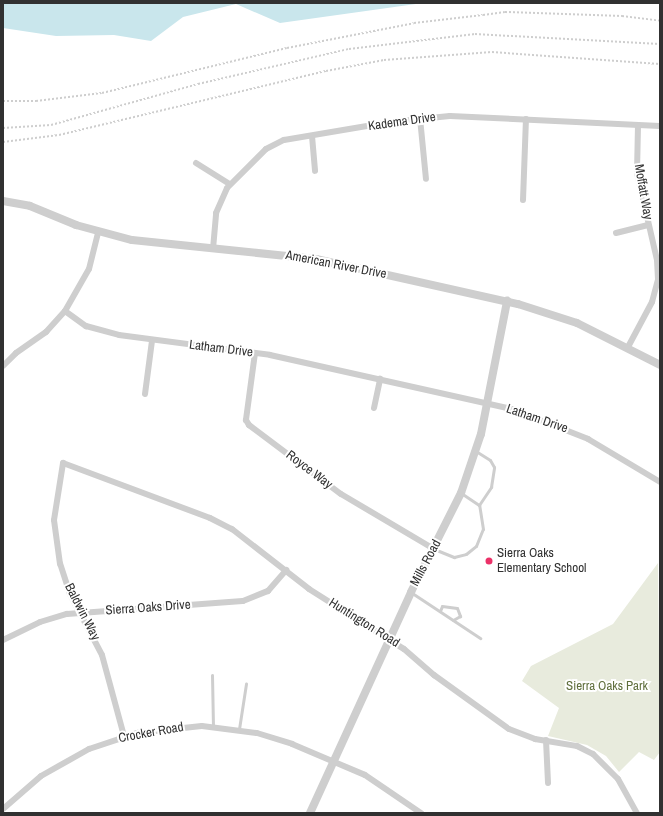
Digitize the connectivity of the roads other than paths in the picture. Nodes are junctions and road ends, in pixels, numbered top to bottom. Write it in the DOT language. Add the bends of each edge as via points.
graph roads {
  1 [pos="420,118"];
  2 [pos="526,119"];
  3 [pos="638,125"];
  4 [pos="660,126"];
  5 [pos="312,136"];
  6 [pos="196,162"];
  7 [pos="315,171"];
  8 [pos="426,179"];
  9 [pos="230,184"];
  10 [pos="523,200"];
  11 [pos="3,201"];
  12 [pos="648,225"];
  13 [pos="98,232"];
  14 [pos="616,233"];
  15 [pos="213,249"];
  16 [pos="507,301"];
  17 [pos="65,311"];
  18 [pos="152,341"];
  19 [pos="628,347"];
  20 [pos="255,353"];
  21 [pos="660,365"];
  22 [pos="3,366"];
  23 [pos="380,379"];
  24 [pos="145,394"];
  25 [pos="487,404"];
  26 [pos="374,408"];
  27 [pos="477,452"];
  28 [pos="64,463"];
  29 [pos="660,482"];
  30 [pos="461,493"];
  31 [pos="479,506"];
  32 [pos="434,550"];
  33 [pos="286,570"];
  34 [pos="411,592"];
  35 [pos="440,611"];
  36 [pos="80,613"];
  37 [pos="453,620"];
  38 [pos="480,638"];
  39 [pos="390,639"];
  40 [pos="3,640"];
  41 [pos="212,675"];
  42 [pos="246,684"];
  43 [pos="213,727"];
  44 [pos="239,729"];
  45 [pos="124,736"];
  46 [pos="546,740"];
  47 [pos="333,761"];
  48 [pos="548,783"];
  49 [pos="3,809"];
  50 [pos="310,813"];
  51 [pos="421,813"];
  52 [pos="637,813"];
  1 -- 2 [label="street, Kadema Drive" via="472,116"];
  1 -- 5 [label="street, Kadema Drive"];
  1 -- 8 [label="street"];
  2 -- 3 [label="street, Kadema Drive"];
  2 -- 10 [label="street"];
  3 -- 4 [label="street, Kadema Drive"];
  3 -- 12 [label="street, Moffatt Way" via="637,173"];
  5 -- 7 [label="street"];
  5 -- 9 [label="street, Kadema Drive" via="289,138 270,146"];
  6 -- 9 [label="street"];
  9 -- 15 [label="street, Kadema Drive" via="216,213"];
  11 -- 13 [label="street, American River Drive" via="30,206"];
  12 -- 14 [label="street"];
  12 -- 19 [label="street, Moffatt Way" via="658,279 652,302"];
  13 -- 15 [label="street, American River Drive" via="155,244"];
  13 -- 17 [label="street" via="89,269"];
  15 -- 16 [label="street, American River Drive" via="316,259"];
  16 -- 19 [label="street, American River Drive" via="577,323"];
  16 -- 25 [label="street, Mills Road"];
  17 -- 18 [label="street, Latham Drive" via="97,330"];
  17 -- 22 [label="street" via="46,332 16,352"];
  18 -- 20 [label="street, Latham Drive"];
  18 -- 24 [label="street"];
  19 -- 21 [label="street, American River Drive"];
  20 -- 23 [label="street, Latham Drive"];
  20 -- 32 [label="street, Royce Way" via="246,420 249,425 341,494"];
  23 -- 25 [label="street, Latham Drive"];
  23 -- 26 [label="street"];
  25 -- 27 [label="street, Mills Road"];
  25 -- 29 [label="street, Latham Drive" via="563,428 603,447"];
  27 -- 30 [label="street, Mills Road"];
  27 -- 31 [label="lane" via="490,460 494,471 490,492"];
  28 -- 33 [label="street, Huntington Road" via="222,523"];
  28 -- 36 [label="street, Baldwin Way" via="56,500 56,539 63,576"];
  30 -- 31 [label="lane"];
  30 -- 32 [label="street, Mills Road"];
  31 -- 32 [label="lane" via="483,529 476,546 466,554 454,557"];
  32 -- 34 [label="street, Mills Road"];
  33 -- 36 [label="street, Sierra Oaks Drive" via="268,590 243,601"];
  33 -- 39 [label="street, Huntington Road" via="326,600"];
  34 -- 35 [label="lane"];
  34 -- 39 [label="street, Mills Road"];
  35 -- 37 [label="lane"];
  35 -- 37 [label="lane" via="442,606 456,608 460,616"];
  36 -- 40 [label="street, Sierra Oaks Drive" via="40,622"];
  36 -- 45 [label="street, Baldwin Way" via="102,655"];
  37 -- 38 [label="lane"];
  39 -- 46 [label="street, Huntington Road" via="509,729 524,736"];
  39 -- 47 [label="street, Mills Road"];
  41 -- 43 [label="lane"];
  42 -- 44 [label="lane"];
  43 -- 44 [label="street, Crocker Road"];
  43 -- 45 [label="street, Crocker Road" via="165,728"];
  44 -- 47 [label="street, Crocker Road" via="275,738"];
  45 -- 49 [label="street, Crocker Road" via="89,749 56,766"];
  46 -- 48 [label="street"];
  46 -- 52 [label="street, Huntington Road" via="577,746 603,761 618,779"];
  47 -- 50 [label="street, Mills Road"];
  47 -- 51 [label="street, Crocker Road" via="381,784"];
}
